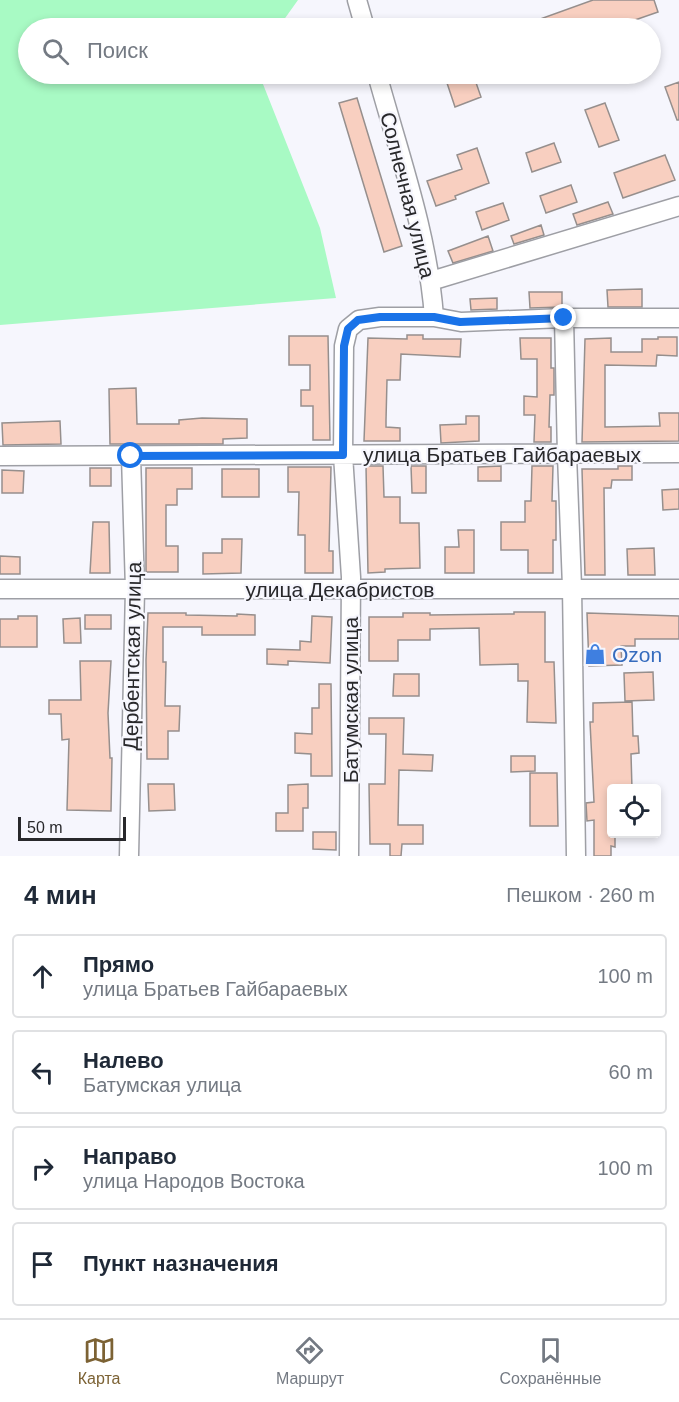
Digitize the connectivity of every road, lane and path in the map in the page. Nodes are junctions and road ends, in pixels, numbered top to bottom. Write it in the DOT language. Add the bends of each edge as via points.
graph roads {
  1 [pos="357,0"];
  2 [pos="362,18"];
  3 [pos="380,84"];
  4 [pos="679,206"];
  5 [pos="431,282"];
  6 [pos="434,317"];
  7 [pos="564,318"];
  8 [pos="679,318"];
  9 [pos="679,453"];
  10 [pos="343,455"];
  11 [pos="567,455"];
  12 [pos="0,456"];
  13 [pos="131,456"];
  14 [pos="572,587"];
  15 [pos="0,589"];
  16 [pos="135,589"];
  17 [pos="679,589"];
  18 [pos="350,590"];
  19 [pos="129,856"];
  20 [pos="349,856"];
  21 [pos="576,856"];
  1 -- 2 [label="street"];
  3 -- 5 [label="street, Солнечная улица"];
  4 -- 5 [label="street"];
  5 -- 6 [label="street, Солнечная улица"];
  6 -- 7 [label="street" via="460,322"];
  6 -- 10 [label="street, Батумская улица" via="358,320 348,329 344,346"];
  7 -- 8 [label="street"];
  7 -- 11 [label="street"];
  9 -- 11 [label="street, улица Братьев Гайбараевых"];
  10 -- 11 [label="street, улица Братьев Гайбараевых"];
  10 -- 13 [label="street, улица Братьев Гайбараевых"];
  10 -- 18 [label="street, Батумская улица"];
  11 -- 14 [label="street"];
  12 -- 13 [label="street, улица Братьев Гайбараевых"];
  13 -- 16 [label="street, Дербентская улица"];
  14 -- 17 [label="street, улица Декабристов"];
  14 -- 18 [label="street, улица Декабристов"];
  14 -- 21 [label="street"];
  15 -- 16 [label="street, улица Декабристов"];
  16 -- 18 [label="street, улица Декабристов"];
  16 -- 19 [label="street, Дербентская улица"];
  18 -- 20 [label="street, Батумская улица"];
}
